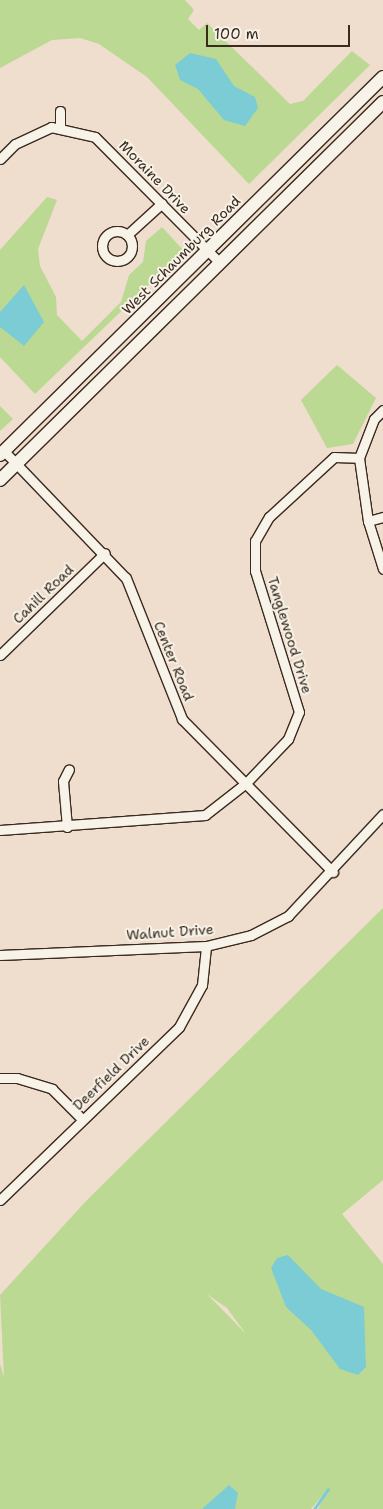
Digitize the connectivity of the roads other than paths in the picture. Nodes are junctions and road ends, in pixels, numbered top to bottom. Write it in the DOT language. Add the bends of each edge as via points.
graph roads {
  1 [pos="383,77"];
  2 [pos="383,102"];
  3 [pos="60,111"];
  4 [pos="60,127"];
  5 [pos="0,159"];
  6 [pos="162,203"];
  7 [pos="127,235"];
  8 [pos="208,250"];
  9 [pos="220,262"];
  10 [pos="383,410"];
  11 [pos="2,453"];
  12 [pos="359,458"];
  13 [pos="16,464"];
  14 [pos="0,480"];
  15 [pos="383,517"];
  16 [pos="368,521"];
  17 [pos="105,553"];
  18 [pos="383,569"];
  19 [pos="0,655"];
  20 [pos="69,769"];
  21 [pos="246,783"];
  22 [pos="383,814"];
  23 [pos="68,827"];
  24 [pos="0,830"];
  25 [pos="333,872"];
  26 [pos="206,946"];
  27 [pos="0,955"];
  28 [pos="0,1078"];
  29 [pos="82,1119"];
  30 [pos="0,1200"];
  1 -- 8 [label="main road, West Schaumburg Road"];
  2 -- 9 [label="main road"];
  3 -- 4 [label="street"];
  4 -- 5 [label="street, Moraine Drive" via="32,134"];
  4 -- 6 [label="street, Moraine Drive" via="95,137"];
  6 -- 7 [label="street"];
  6 -- 8 [label="street, Moraine Drive"];
  8 -- 9 [label="street, Moraine Drive"];
  8 -- 11 [label="main road, West Schaumburg Road"];
  9 -- 13 [label="main road"];
  10 -- 12 [label="street" via="374,419"];
  11 -- 13 [label="street, Center Road"];
  12 -- 16 [label="street"];
  12 -- 21 [label="street, Tanglewood Drive" via="334,457 269,517 255,541 255,570 298,712 288,739"];
  13 -- 14 [label="main road"];
  13 -- 17 [label="street, Center Road"];
  15 -- 16 [label="street"];
  16 -- 18 [label="street"];
  17 -- 19 [label="street, Cahill Road"];
  17 -- 21 [label="street, Center Road" via="126,578 182,719"];
  20 -- 23 [label="street" via="62,781"];
  21 -- 23 [label="street, Tanglewood Drive" via="205,815"];
  21 -- 25 [label="street, Center Road"];
  22 -- 25 [label="street, Walnut Drive"];
  23 -- 24 [label="street, Tanglewood Drive"];
  25 -- 26 [label="street, Walnut Drive" via="288,916 251,935"];
  26 -- 27 [label="street, Walnut Drive"];
  26 -- 29 [label="street, Deerfield Drive" via="202,985 179,1027"];
  28 -- 29 [label="street" via="17,1078 52,1089"];
  29 -- 30 [label="street, Deerfield Drive"];
}
